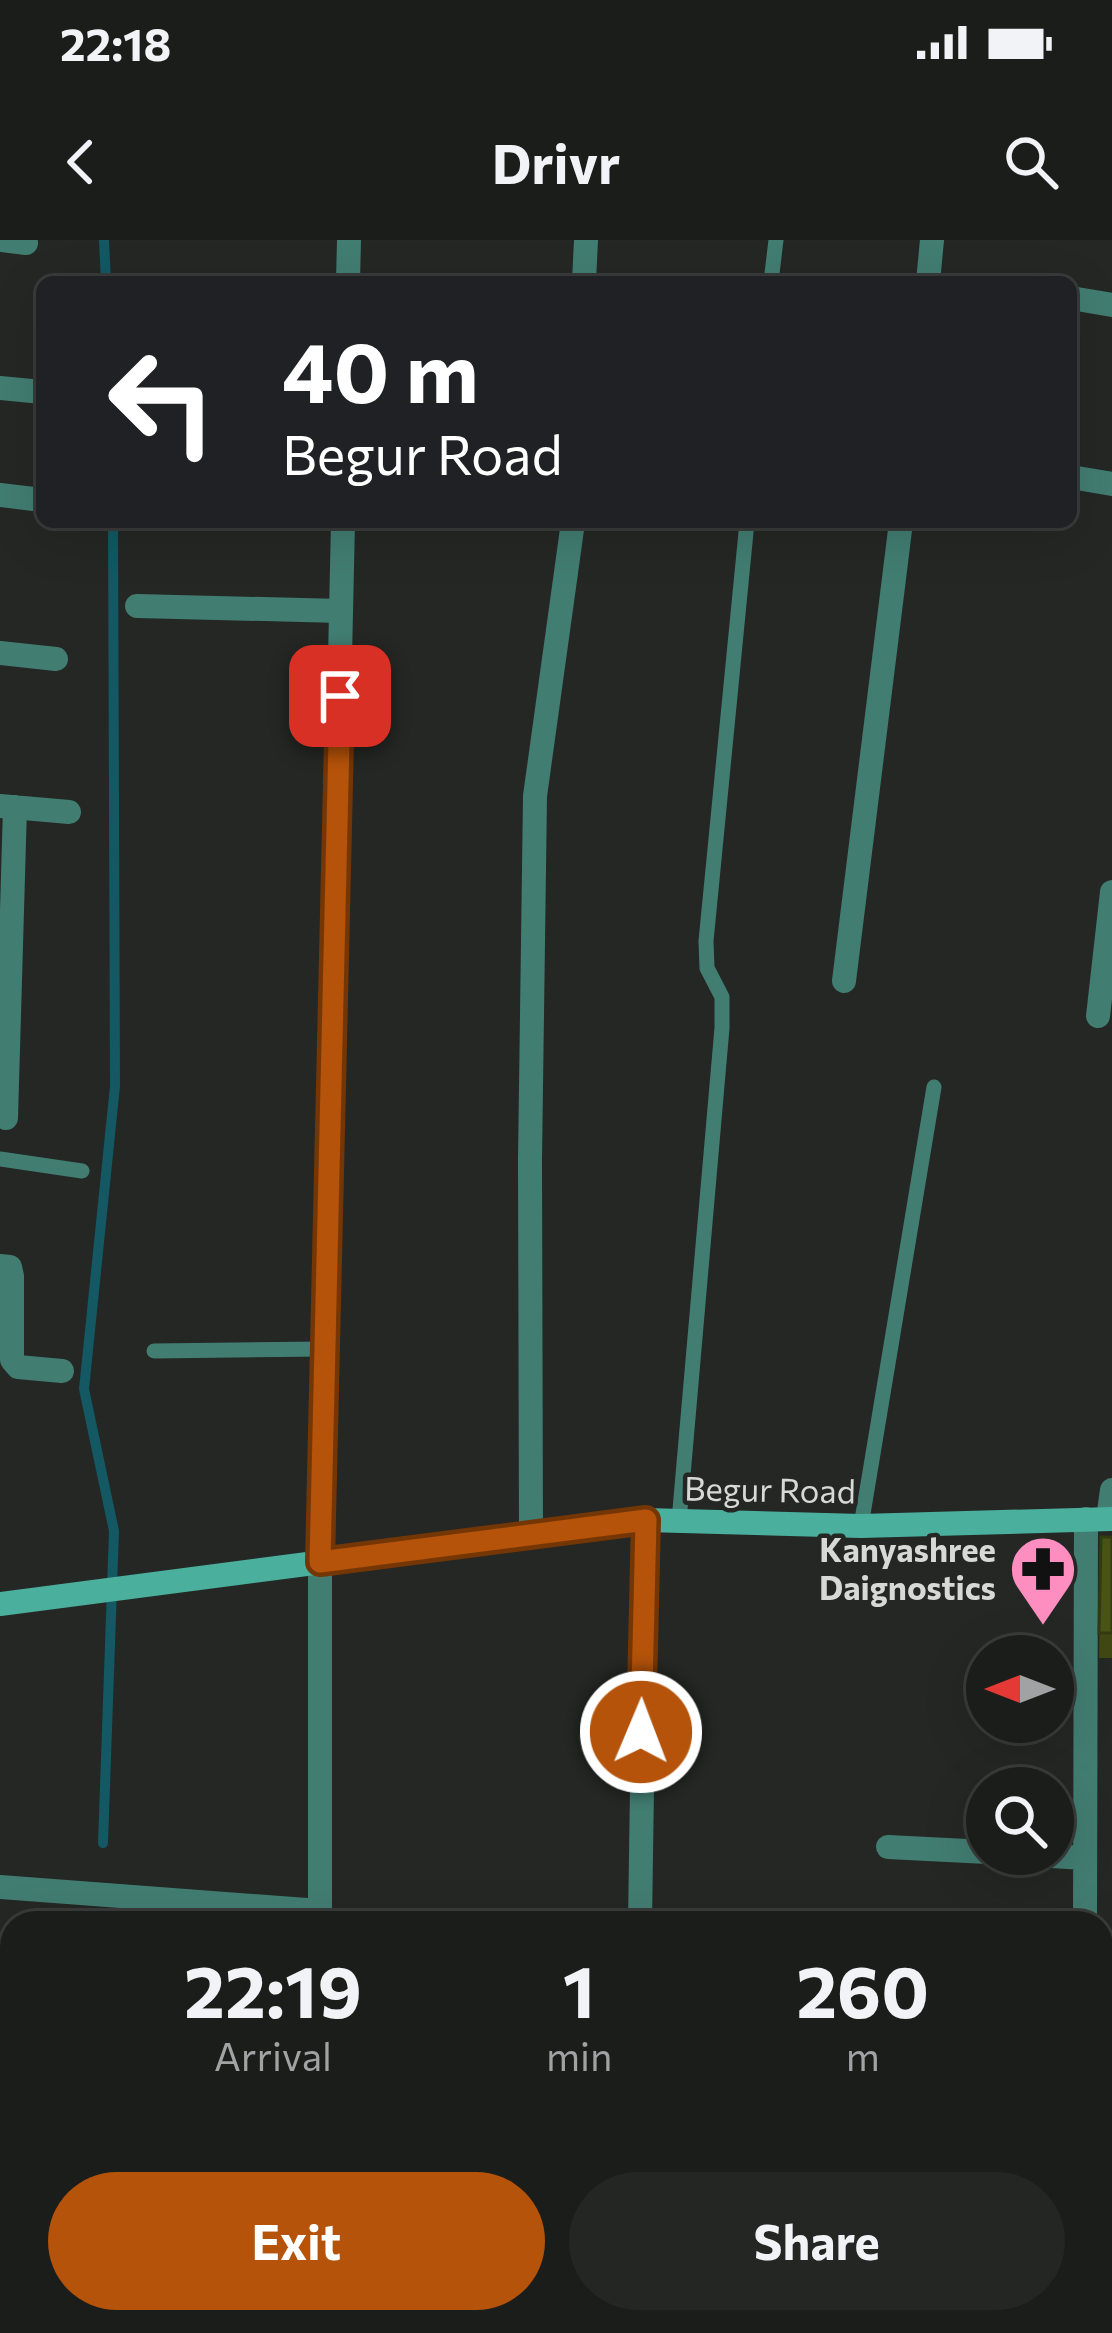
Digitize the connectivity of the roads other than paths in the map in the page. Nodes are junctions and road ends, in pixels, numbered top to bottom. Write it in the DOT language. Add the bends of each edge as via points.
graph roads {
  1 [pos="349,240"];
  2 [pos="586,240"];
  3 [pos="776,240"];
  4 [pos="932,240"];
  5 [pos="348,276"];
  6 [pos="584,276"];
  7 [pos="772,276"];
  8 [pos="929,276"];
  9 [pos="1077,299"];
  10 [pos="1112,304"];
  11 [pos="0,388"];
  12 [pos="36,391"];
  13 [pos="1077,478"];
  14 [pos="1112,484"];
  15 [pos="0,495"];
  16 [pos="36,499"];
  17 [pos="343,528"];
  18 [pos="572,528"];
  19 [pos="746,528"];
  20 [pos="900,528"];
  21 [pos="137,606"];
  22 [pos="341,611"];
  23 [pos="0,652"];
  24 [pos="56,659"];
  25 [pos="8,806"];
  26 [pos="69,812"];
  27 [pos="1112,892"];
  28 [pos="844,981"];
  29 [pos="1098,1016"];
  30 [pos="934,1087"];
  31 [pos="6,1118"];
  32 [pos="0,1160"];
  33 [pos="82,1172"];
  34 [pos="0,1266"];
  35 [pos="324,1349"];
  36 [pos="154,1351"];
  37 [pos="62,1371"];
  38 [pos="1112,1490"];
  39 [pos="1102,1519"];
  40 [pos="646,1520"];
  41 [pos="679,1521"];
  42 [pos="861,1526"];
  43 [pos="531,1535"];
  44 [pos="320,1562"];
  45 [pos="0,1604"];
  46 [pos="888,1847"];
  47 [pos="966,1851"];
  48 [pos="1074,1857"];
  49 [pos="1085,1858"];
  50 [pos="0,1886"];
  51 [pos="168,1911"];
  52 [pos="320,1911"];
  53 [pos="640,1911"];
  54 [pos="1085,1911"];
  1 -- 5 [label="street"];
  2 -- 6 [label="street"];
  3 -- 7 [label="lane"];
  4 -- 8 [label="street"];
  9 -- 10 [label="street"];
  11 -- 12 [label="street"];
  13 -- 14 [label="street"];
  15 -- 16 [label="street"];
  17 -- 22 [label="street"];
  18 -- 43 [label="street" via="536,796"];
  19 -- 41 [label="lane" via="706,941 722,1028"];
  20 -- 28 [label="street"];
  21 -- 22 [label="street"];
  22 -- 35 [label="street"];
  23 -- 24 [label="street"];
  25 -- 26 [label="street"];
  25 -- 31 [label="street"];
  27 -- 29 [label="street"];
  30 -- 42 [label="lane"];
  32 -- 33 [label="lane"];
  34 -- 37 [label="street" via="12,1276 12,1360"];
  35 -- 36 [label="lane"];
  35 -- 44 [label="street"];
  38 -- 39 [label="street"];
  39 -- 42 [label="main road, Begur Road"];
  39 -- 49 [label="street"];
  40 -- 41 [label="main road, Begur Road"];
  40 -- 43 [label="main road, Begur Road"];
  40 -- 53 [label="street"];
  41 -- 42 [label="main road, Begur Road"];
  43 -- 44 [label="main road, Begur Road"];
  44 -- 45 [label="main road, Begur Road"];
  44 -- 52 [label="street"];
  46 -- 47 [label="street"];
  48 -- 49 [label="street"];
  49 -- 54 [label="street"];
  50 -- 51 [label="street"];
}
